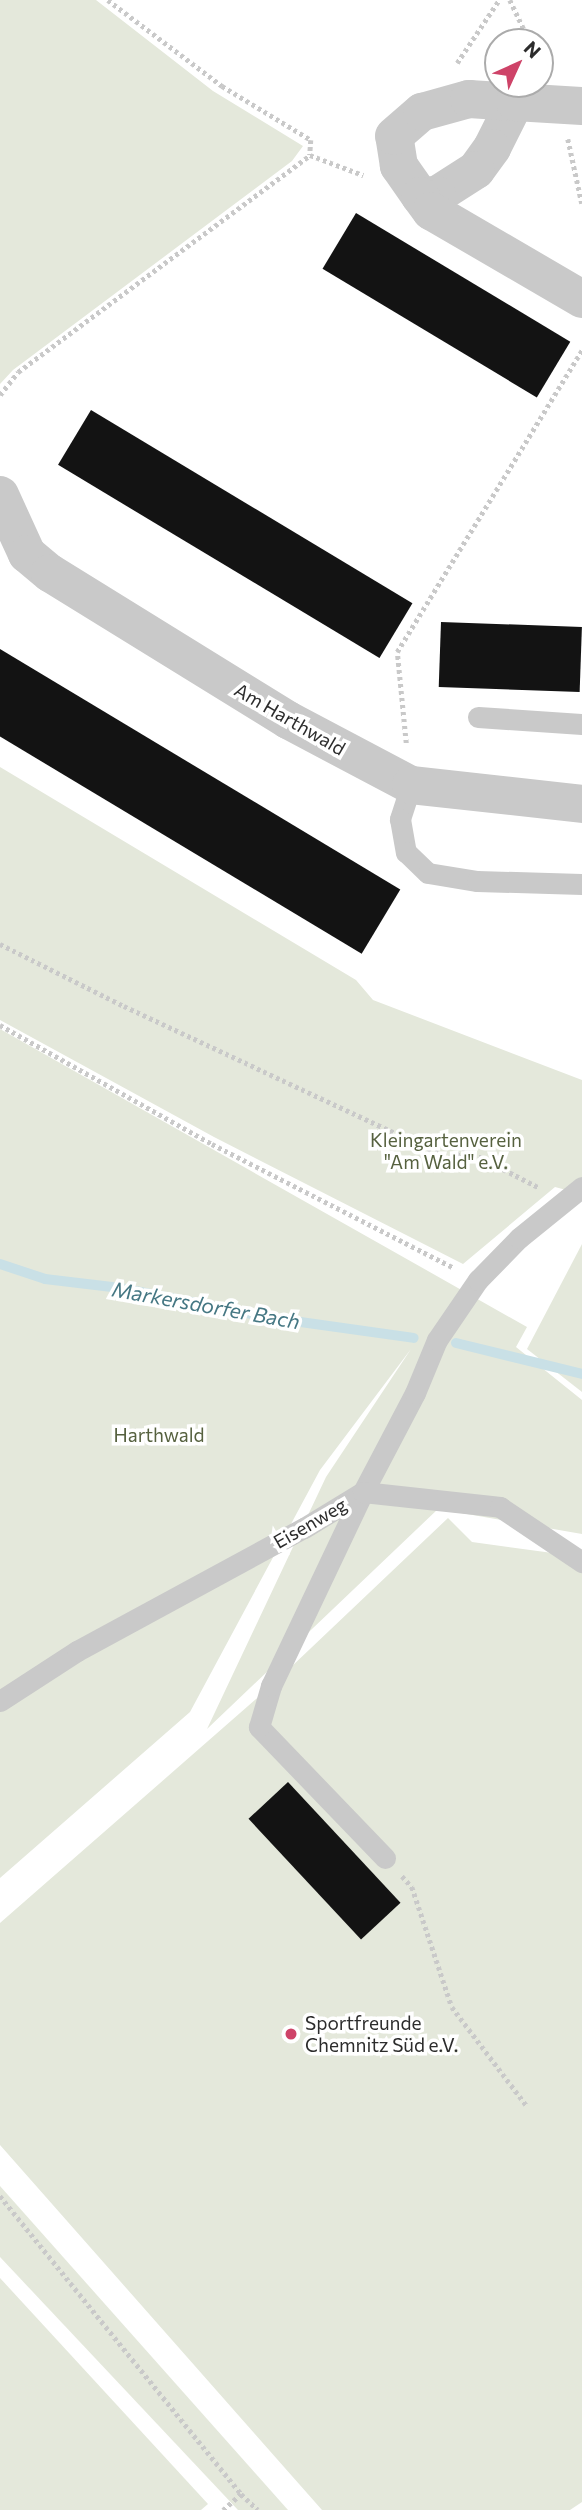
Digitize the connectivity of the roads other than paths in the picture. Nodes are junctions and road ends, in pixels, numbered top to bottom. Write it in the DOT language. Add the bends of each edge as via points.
graph roads {
  1 [pos="515,102"];
  2 [pos="571,105"];
  3 [pos="420,196"];
  4 [pos="582,299"];
  5 [pos="0,495"];
  6 [pos="13,556"];
  7 [pos="478,717"];
  8 [pos="582,724"];
  9 [pos="411,785"];
  10 [pos="582,804"];
  11 [pos="582,884"];
  12 [pos="582,1187"];
  13 [pos="362,1492"];
  14 [pos="582,1562"];
  15 [pos="0,1701"];
  16 [pos="385,1858"];
  1 -- 2 [label="street"];
  1 -- 3 [label="street" via="476,170 437,195"];
  1 -- 3 [label="street" via="469,99 422,112 394,135 398,166"];
  3 -- 4 [label="street" via="431,211"];
  5 -- 6 [label="street, Am Harthwald"];
  6 -- 9 [label="street, Am Harthwald" via="50,573 288,720"];
  7 -- 8 [label="lane"];
  9 -- 10 [label="street, Am Harthwald"];
  9 -- 11 [label="lane" via="400,819 406,852 428,873 477,881"];
  12 -- 13 [label="lane, Eisenweg" via="519,1238 478,1280 437,1340 415,1393"];
  13 -- 14 [label="lane" via="500,1507"];
  13 -- 15 [label="lane, Eisenweg" via="77,1651"];
  13 -- 16 [label="lane" via="271,1686 259,1727"];
}
